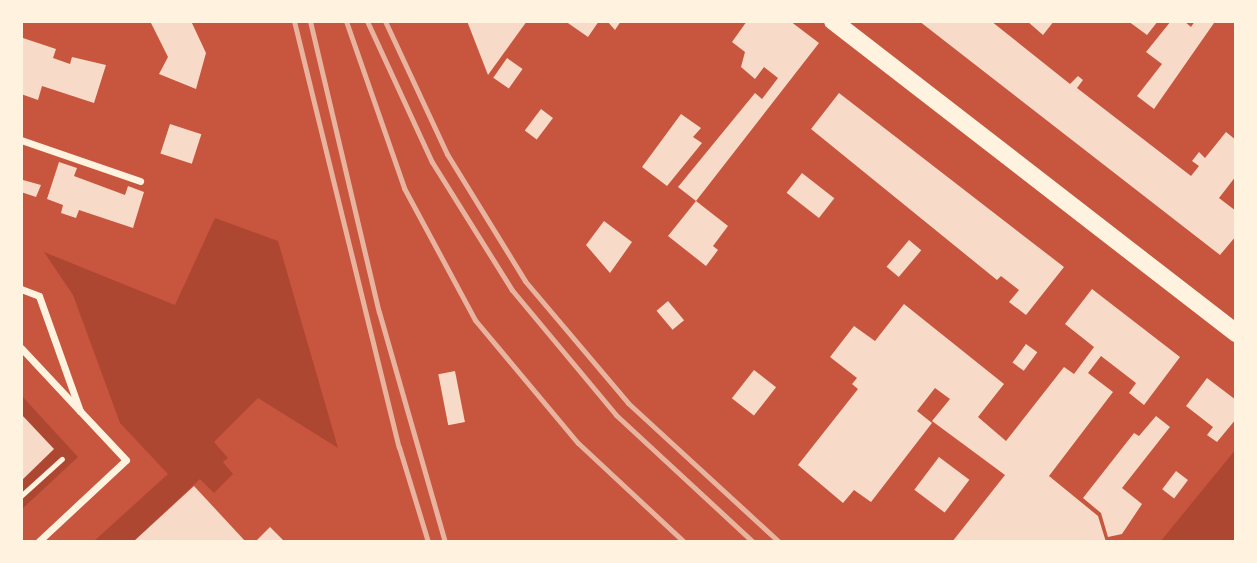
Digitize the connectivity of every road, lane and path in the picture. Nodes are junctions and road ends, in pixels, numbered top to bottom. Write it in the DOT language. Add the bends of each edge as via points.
graph roads {
  1 [pos="833,21"];
  2 [pos="21,140"];
  3 [pos="140,181"];
  4 [pos="21,289"];
  5 [pos="1236,333"];
  6 [pos="21,348"];
  7 [pos="80,411"];
  8 [pos="62,458"];
  9 [pos="21,496"];
  10 [pos="38,542"];
  1 -- 5 [label="main road"];
  2 -- 3 [label="street"];
  4 -- 7 [label="street" via="38,296"];
  6 -- 7 [label="street"];
  7 -- 10 [label="street" via="126,460"];
  8 -- 9 [label="path"];
}
